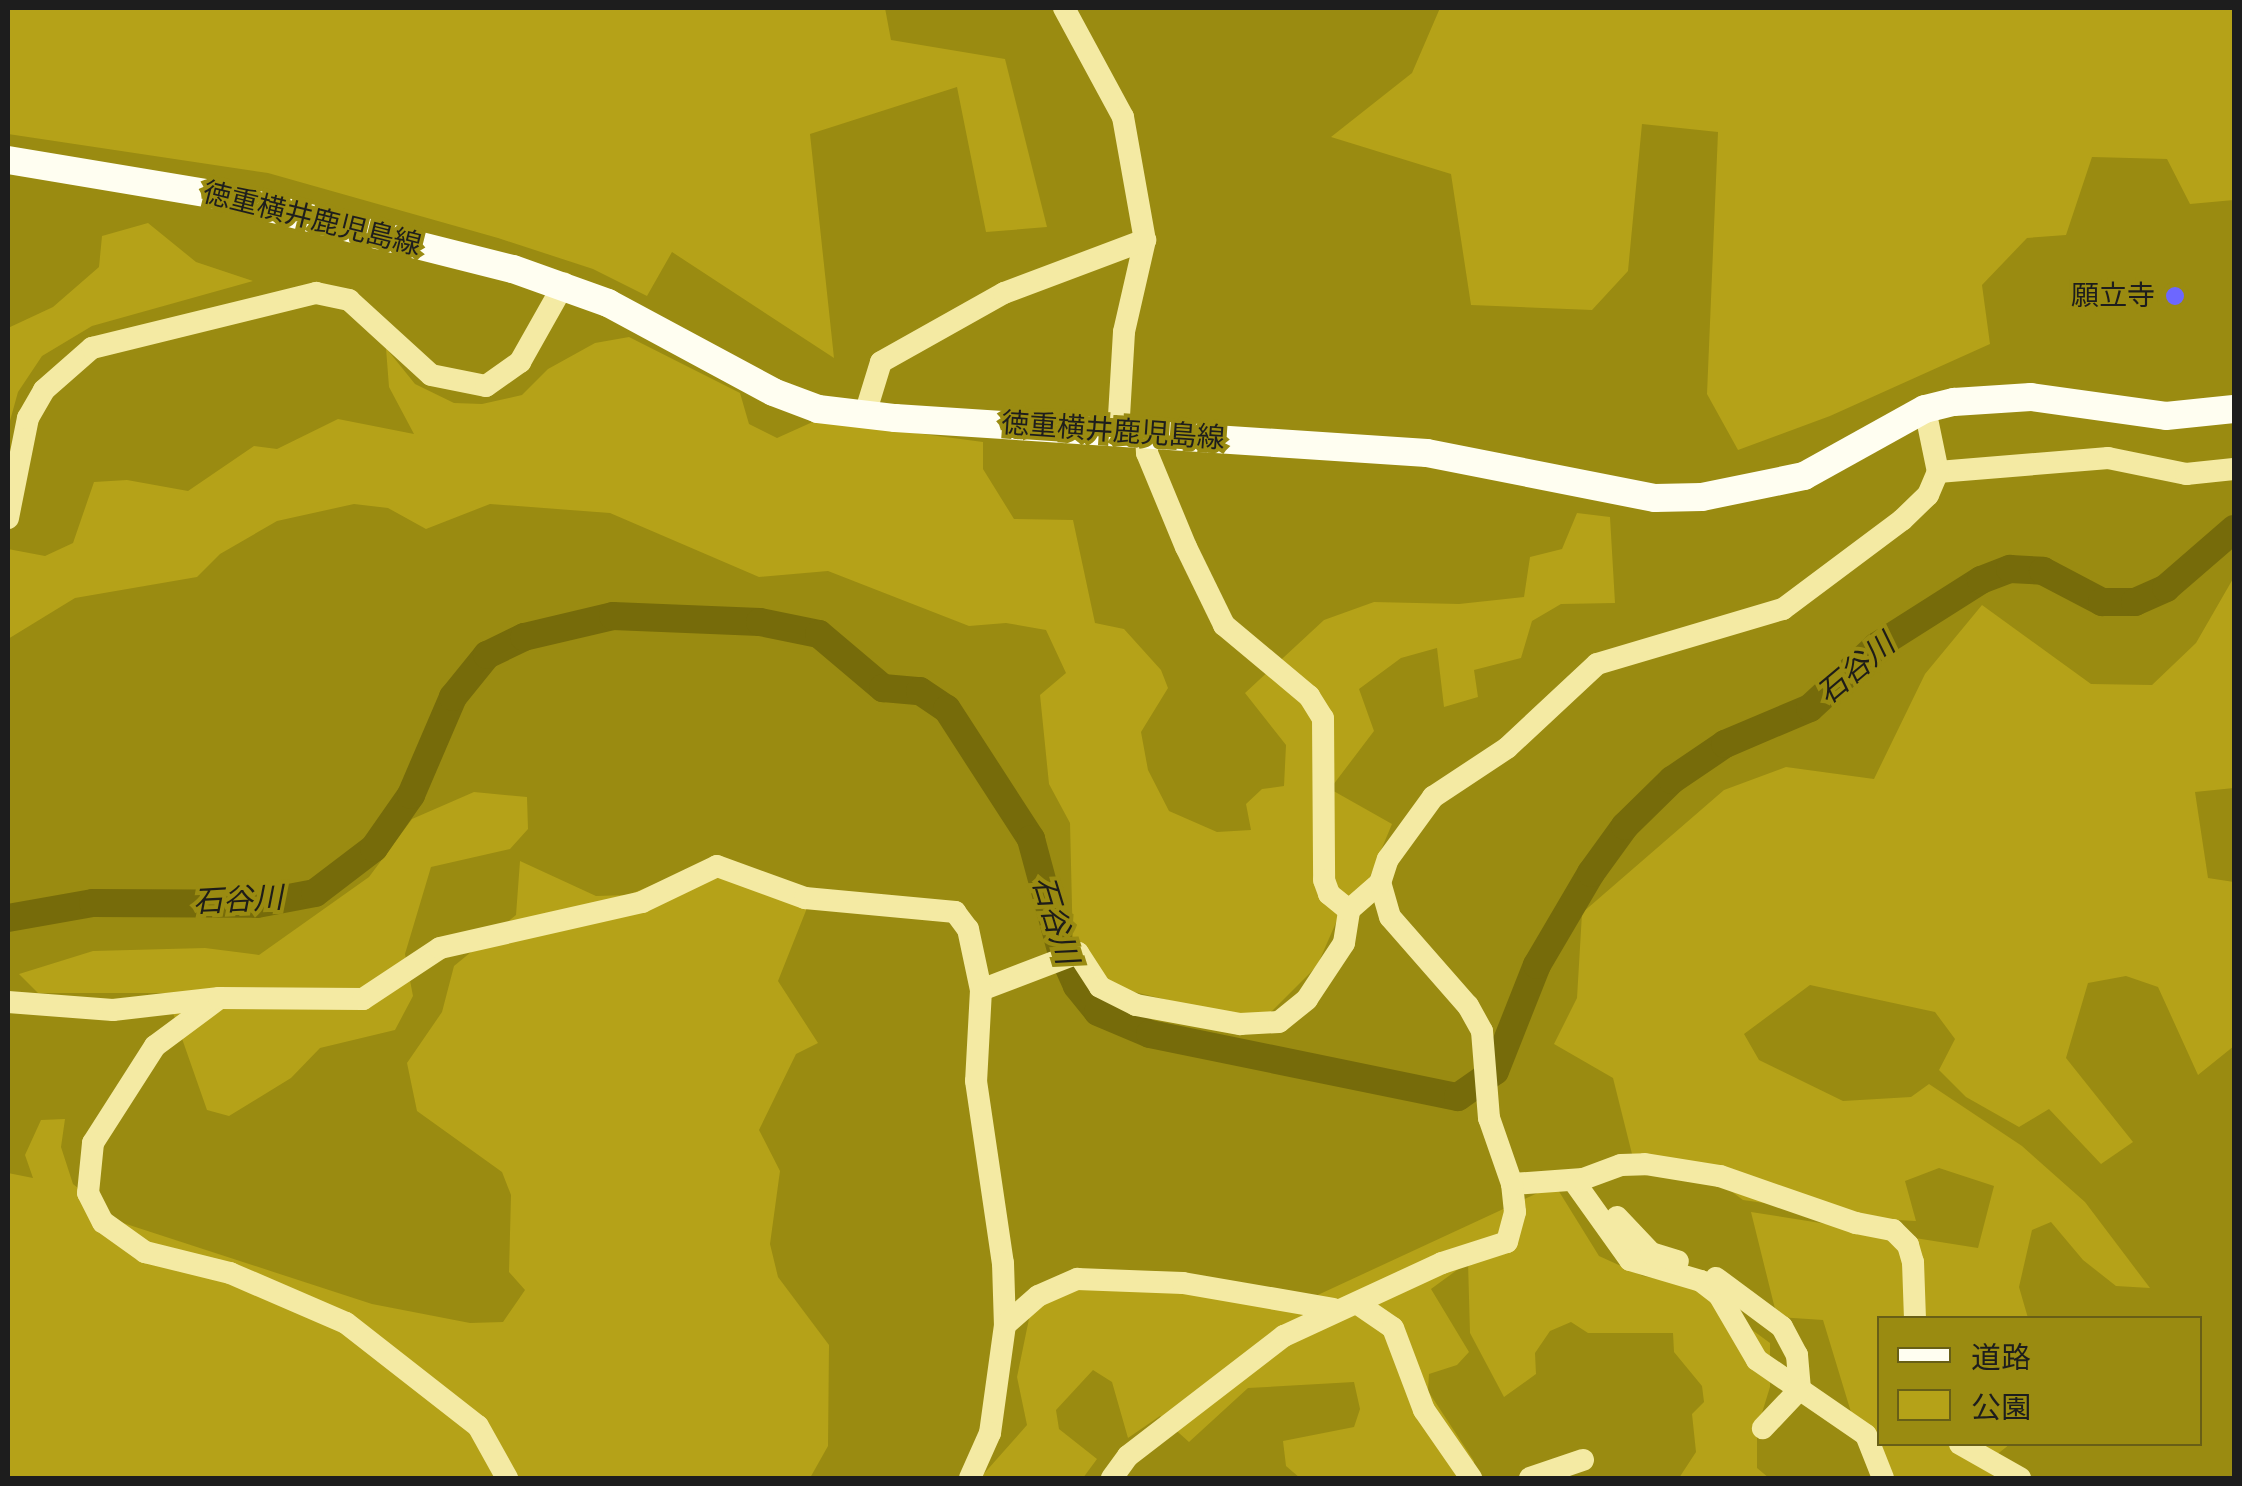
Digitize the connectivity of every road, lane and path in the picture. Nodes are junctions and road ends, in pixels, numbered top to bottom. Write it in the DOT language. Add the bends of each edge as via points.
graph roads {
  1 [pos="1064,8"];
  2 [pos="8,160"];
  3 [pos="1145,240"];
  4 [pos="564,284"];
  5 [pos="2234,409"];
  6 [pos="1924,410"];
  7 [pos="865,414"];
  8 [pos="1132,432"];
  9 [pos="2234,469"];
  10 [pos="1938,472"];
  11 [pos="8,518"];
  12 [pos="1380,883"];
  13 [pos="1349,910"];
  14 [pos="980,990"];
  15 [pos="220,998"];
  16 [pos="8,1002"];
  17 [pos="1582,1178"];
  18 [pos="1512,1184"];
  19 [pos="1358,1304"];
  20 [pos="1332,1309"];
  21 [pos="1915,1316"];
  22 [pos="1004,1326"];
  23 [pos="1800,1389"];
  24 [pos="1763,1428"];
  25 [pos="1964,1446"];
  26 [pos="1583,1460"];
  27 [pos="508,1478"];
  28 [pos="970,1478"];
  29 [pos="1112,1478"];
  30 [pos="1471,1478"];
  31 [pos="1530,1478"];
  32 [pos="1883,1478"];
  33 [pos="2020,1478"];
  1 -- 3 [label="street" via="1123,117"];
  2 -- 4 [label="main road, 徳重横井鹿児島線" via="218,194"];
  3 -- 7 [label="street" via="1004,293 881,362"];
  3 -- 8 [label="street" via="1124,332"];
  4 -- 7 [label="main road, 徳重横井鹿児島線" via="774,392 818,409"];
  4 -- 11 [label="street" via="520,362 486,386 432,375 349,300 316,293 92,348 44,390 28,418"];
  5 -- 6 [label="main road, 徳重横井鹿児島線" via="2139,416 1997,396"];
  6 -- 8 [label="main road, 徳重横井鹿児島線" via="1804,476 1702,498 1616,492 1428,452"];
  6 -- 10 [label="street" via="1936,440"];
  7 -- 8 [label="main road, 徳重横井鹿児島線"];
  8 -- 13 [label="street" via="1148,452 1224,625 1309,696 1322,718 1324,880 1329,894"];
  9 -- 10 [label="street" via="2186,474 2108,458"];
  10 -- 12 [label="street" via="1928,496 1902,520 1783,609 1622,656 1573,680 1507,748 1432,797 1388,859"];
  12 -- 13 [label="street"];
  12 -- 18 [label="street" via="1399,931 1468,1006 1488,1061 1496,1150"];
  13 -- 14 [label="street" via="1344,943 1307,999 1294,1013 1262,1025 1136,1004 1100,987 1078,953"];
  14 -- 15 [label="street" via="968,929 954,912 806,898 717,866 642,902 440,948 363,1000"];
  14 -- 22 [label="street" via="976,1081 999,1228"];
  15 -- 16 [label="street" via="113,1010"];
  15 -- 27 [label="street" via="155,1046 93,1143 88,1192 103,1222 146,1252 230,1273 346,1323 478,1426"];
  17 -- 18 [label="street"];
  17 -- 21 [label="street" via="1645,1164 1720,1176 1805,1208 1893,1230 1913,1262"];
  17 -- 23 [label="street" via="1630,1260 1702,1280 1720,1295 1757,1360"];
  17 -- 23 [label="street" via="1628,1235 1651,1252 1705,1270 1782,1327 1797,1355"];
  18 -- 19 [label="street" via="1515,1212 1507,1242 1442,1262"];
  19 -- 20 [label="street"];
  19 -- 30 [label="street" via="1393,1328 1424,1410"];
  20 -- 22 [label="street" via="1183,1283 1077,1279 1038,1296"];
  20 -- 29 [label="street" via="1269,1347 1128,1456"];
  22 -- 28 [label="street" via="990,1433"];
  23 -- 24 [label="street"];
  23 -- 32 [label="street" via="1866,1435"];
  25 -- 33 [label="street"];
  26 -- 31 [label="street"];
}
